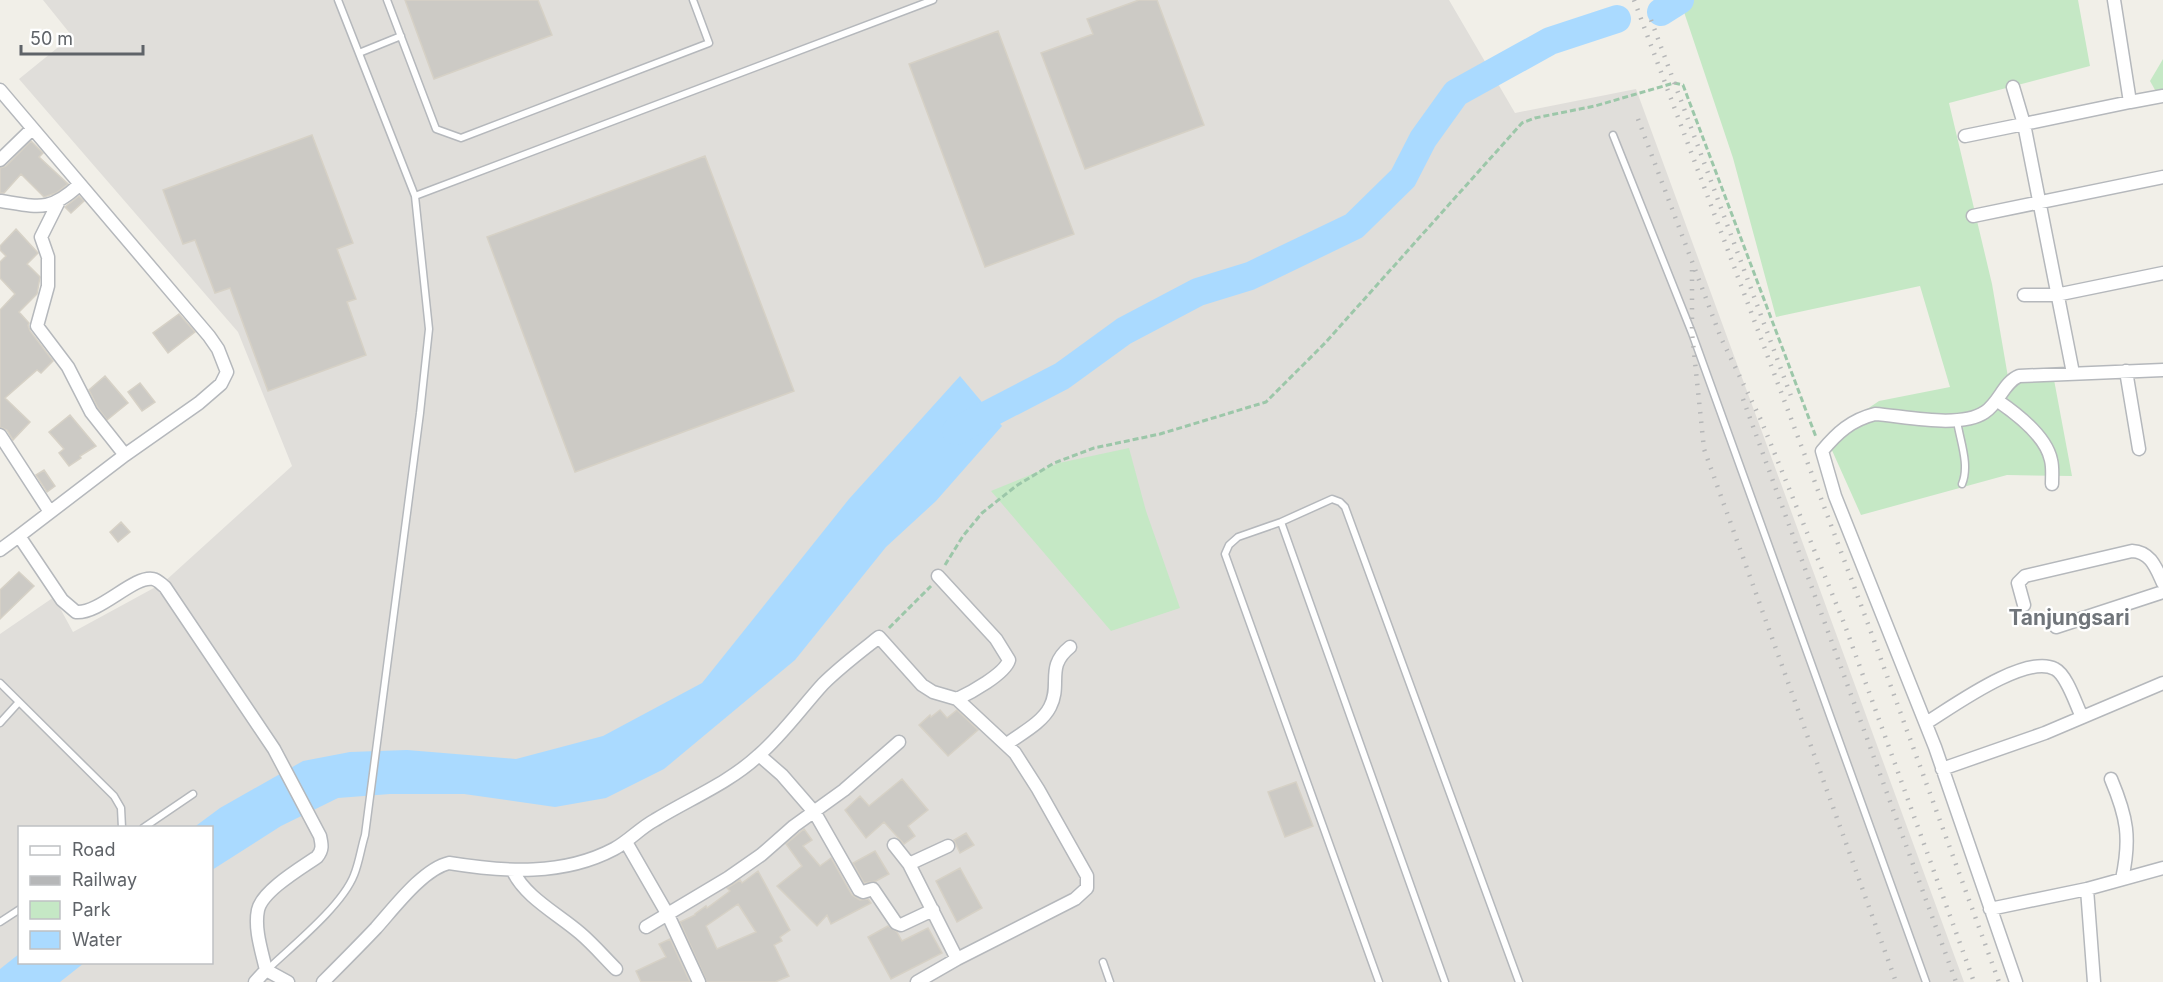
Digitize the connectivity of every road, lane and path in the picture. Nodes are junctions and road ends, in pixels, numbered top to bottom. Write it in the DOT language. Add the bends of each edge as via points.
graph roads {
  1 [pos="338,0"];
  2 [pos="387,0"];
  3 [pos="693,0"];
  4 [pos="933,0"];
  5 [pos="2114,0"];
  6 [pos="400,36"];
  7 [pos="359,53"];
  8 [pos="2013,87"];
  9 [pos="0,90"];
  10 [pos="2163,96"];
  11 [pos="2130,102"];
  12 [pos="2024,124"];
  13 [pos="32,129"];
  14 [pos="1613,135"];
  15 [pos="1965,136"];
  16 [pos="0,160"];
  17 [pos="2163,177"];
  18 [pos="79,185"];
  19 [pos="415,196"];
  20 [pos="1,201"];
  21 [pos="59,201"];
  22 [pos="2038,202"];
  23 [pos="1973,216"];
  24 [pos="2163,273"];
  25 [pos="2056,295"];
  26 [pos="2024,296"];
  27 [pos="2163,370"];
  28 [pos="2126,371"];
  29 [pos="2073,373"];
  30 [pos="1998,401"];
  31 [pos="1957,421"];
  32 [pos="0,435"];
  33 [pos="2139,449"];
  34 [pos="1822,451"];
  35 [pos="125,455"];
  36 [pos="1962,483"];
  37 [pos="2052,484"];
  38 [pos="50,512"];
  39 [pos="1281,522"];
  40 [pos="19,536"];
  41 [pos="0,550"];
  42 [pos="938,576"];
  43 [pos="2163,583"];
  44 [pos="2163,592"];
  45 [pos="2024,605"];
  46 [pos="2056,627"];
  47 [pos="879,637"];
  48 [pos="1070,647"];
  49 [pos="0,683"];
  50 [pos="2163,683"];
  51 [pos="957,699"];
  52 [pos="20,702"];
  53 [pos="2082,717"];
  54 [pos="0,723"];
  55 [pos="1926,723"];
  56 [pos="899,742"];
  57 [pos="1006,744"];
  58 [pos="759,755"];
  59 [pos="1942,770"];
  60 [pos="2111,779"];
  61 [pos="193,794"];
  62 [pos="815,813"];
  63 [pos="122,826"];
  64 [pos="146,826"];
  65 [pos="626,842"];
  66 [pos="894,845"];
  67 [pos="948,846"];
  68 [pos="909,864"];
  69 [pos="2163,868"];
  70 [pos="513,871"];
  71 [pos="2122,879"];
  72 [pos="2087,889"];
  73 [pos="1990,909"];
  74 [pos="18,910"];
  75 [pos="933,910"];
  76 [pos="668,915"];
  77 [pos="0,922"];
  78 [pos="646,927"];
  79 [pos="957,959"];
  80 [pos="1103,962"];
  81 [pos="615,969"];
  82 [pos="266,970"];
  83 [pos="255,982"];
  84 [pos="288,982"];
  85 [pos="323,982"];
  86 [pos="699,982"];
  87 [pos="917,982"];
  88 [pos="1110,982"];
  89 [pos="1379,982"];
  90 [pos="1445,982"];
  91 [pos="1519,982"];
  92 [pos="1926,982"];
  93 [pos="2016,982"];
  94 [pos="2094,982"];
  1 -- 7 [label="lane"];
  2 -- 6 [label="lane"];
  3 -- 6 [label="lane" via="709,43 461,138 436,129"];
  4 -- 19 [label="lane"];
  5 -- 11 [label="street"];
  6 -- 7 [label="lane"];
  7 -- 19 [label="lane"];
  8 -- 12 [label="street"];
  9 -- 13 [label="street"];
  10 -- 11 [label="street"];
  11 -- 12 [label="street"];
  12 -- 15 [label="street"];
  12 -- 22 [label="street"];
  13 -- 16 [label="street"];
  13 -- 18 [label="street"];
  14 -- 92 [label="lane" via="1692,333"];
  17 -- 22 [label="street"];
  18 -- 21 [label="street"];
  18 -- 35 [label="street" via="209,336 227,372 221,384 199,403"];
  19 -- 82 [label="lane" via="429,329 365,835 345,892"];
  20 -- 21 [label="street" via="42,206"];
  21 -- 35 [label="street" via="41,237 48,257 48,286 37,326 68,367 91,412"];
  22 -- 23 [label="street"];
  22 -- 25 [label="street"];
  24 -- 25 [label="street"];
  25 -- 26 [label="street"];
  25 -- 29 [label="street"];
  27 -- 28 [label="street"];
  28 -- 29 [label="street"];
  28 -- 33 [label="street"];
  29 -- 30 [label="street" via="2019,376 2011,380"];
  30 -- 31 [label="street" via="1980,415"];
  30 -- 37 [label="street" via="2024,420 2042,442 2051,459"];
  31 -- 34 [label="street" via="1875,414 1846,426"];
  31 -- 36 [label="lane" via="1966,466"];
  32 -- 38 [label="street"];
  34 -- 42 [label="path" via="1683,85 1674,83 1522,123 1273,396 1262,403 1161,434 1094,448 1039,471 982,513"];
  34 -- 55 [label="street" via="1835,496"];
  35 -- 38 [label="street"];
  38 -- 40 [label="street"];
  39 -- 89 [label="lane" via="1238,537 1225,554"];
  39 -- 90 [label="lane"];
  39 -- 91 [label="lane" via="1332,499 1345,507"];
  40 -- 41 [label="street"];
  40 -- 82 [label="street" via="62,600 76,612 88,612 144,580 161,583 278,757 321,844 319,854 266,895 259,905 258,934"];
  42 -- 47 [label="path"];
  42 -- 51 [label="street" via="996,639 1009,660 1004,669"];
  43 -- 45 [label="street" via="2152,560 2132,551 2025,576 2018,583"];
  44 -- 46 [label="street"];
  47 -- 51 [label="street" via="927,690"];
  47 -- 58 [label="street" via="824,684"];
  48 -- 57 [label="street" via="1056,666 1050,708"];
  49 -- 52 [label="lane"];
  50 -- 53 [label="street"];
  51 -- 57 [label="street"];
  52 -- 54 [label="lane"];
  52 -- 63 [label="lane" via="114,796 121,808"];
  53 -- 55 [label="street" via="2064,677 2057,669 2038,665 2007,675"];
  53 -- 59 [label="street"];
  55 -- 59 [label="street"];
  56 -- 62 [label="street"];
  57 -- 79 [label="street" via="1029,774 1087,876 1087,888 1058,910"];
  58 -- 62 [label="street"];
  58 -- 65 [label="street" via="720,783 648,824"];
  59 -- 73 [label="street"];
  60 -- 71 [label="street" via="2128,837"];
  61 -- 64 [label="lane"];
  62 -- 75 [label="street" via="859,890 873,889 896,923 907,924"];
  62 -- 76 [label="street" via="728,878"];
  65 -- 70 [label="street" via="562,867"];
  65 -- 76 [label="street"];
  66 -- 68 [label="street"];
  67 -- 68 [label="street"];
  68 -- 75 [label="street"];
  69 -- 71 [label="street"];
  70 -- 81 [label="street" via="530,894 578,931"];
  70 -- 85 [label="street" via="441,865"];
  71 -- 72 [label="street"];
  72 -- 73 [label="street"];
  72 -- 94 [label="street"];
  73 -- 93 [label="street"];
  74 -- 77 [label="lane"];
  75 -- 79 [label="street"];
  76 -- 78 [label="street"];
  76 -- 86 [label="street"];
  79 -- 87 [label="street"];
  80 -- 88 [label="lane"];
  82 -- 83 [label="street"];
  82 -- 84 [label="street"];
}
